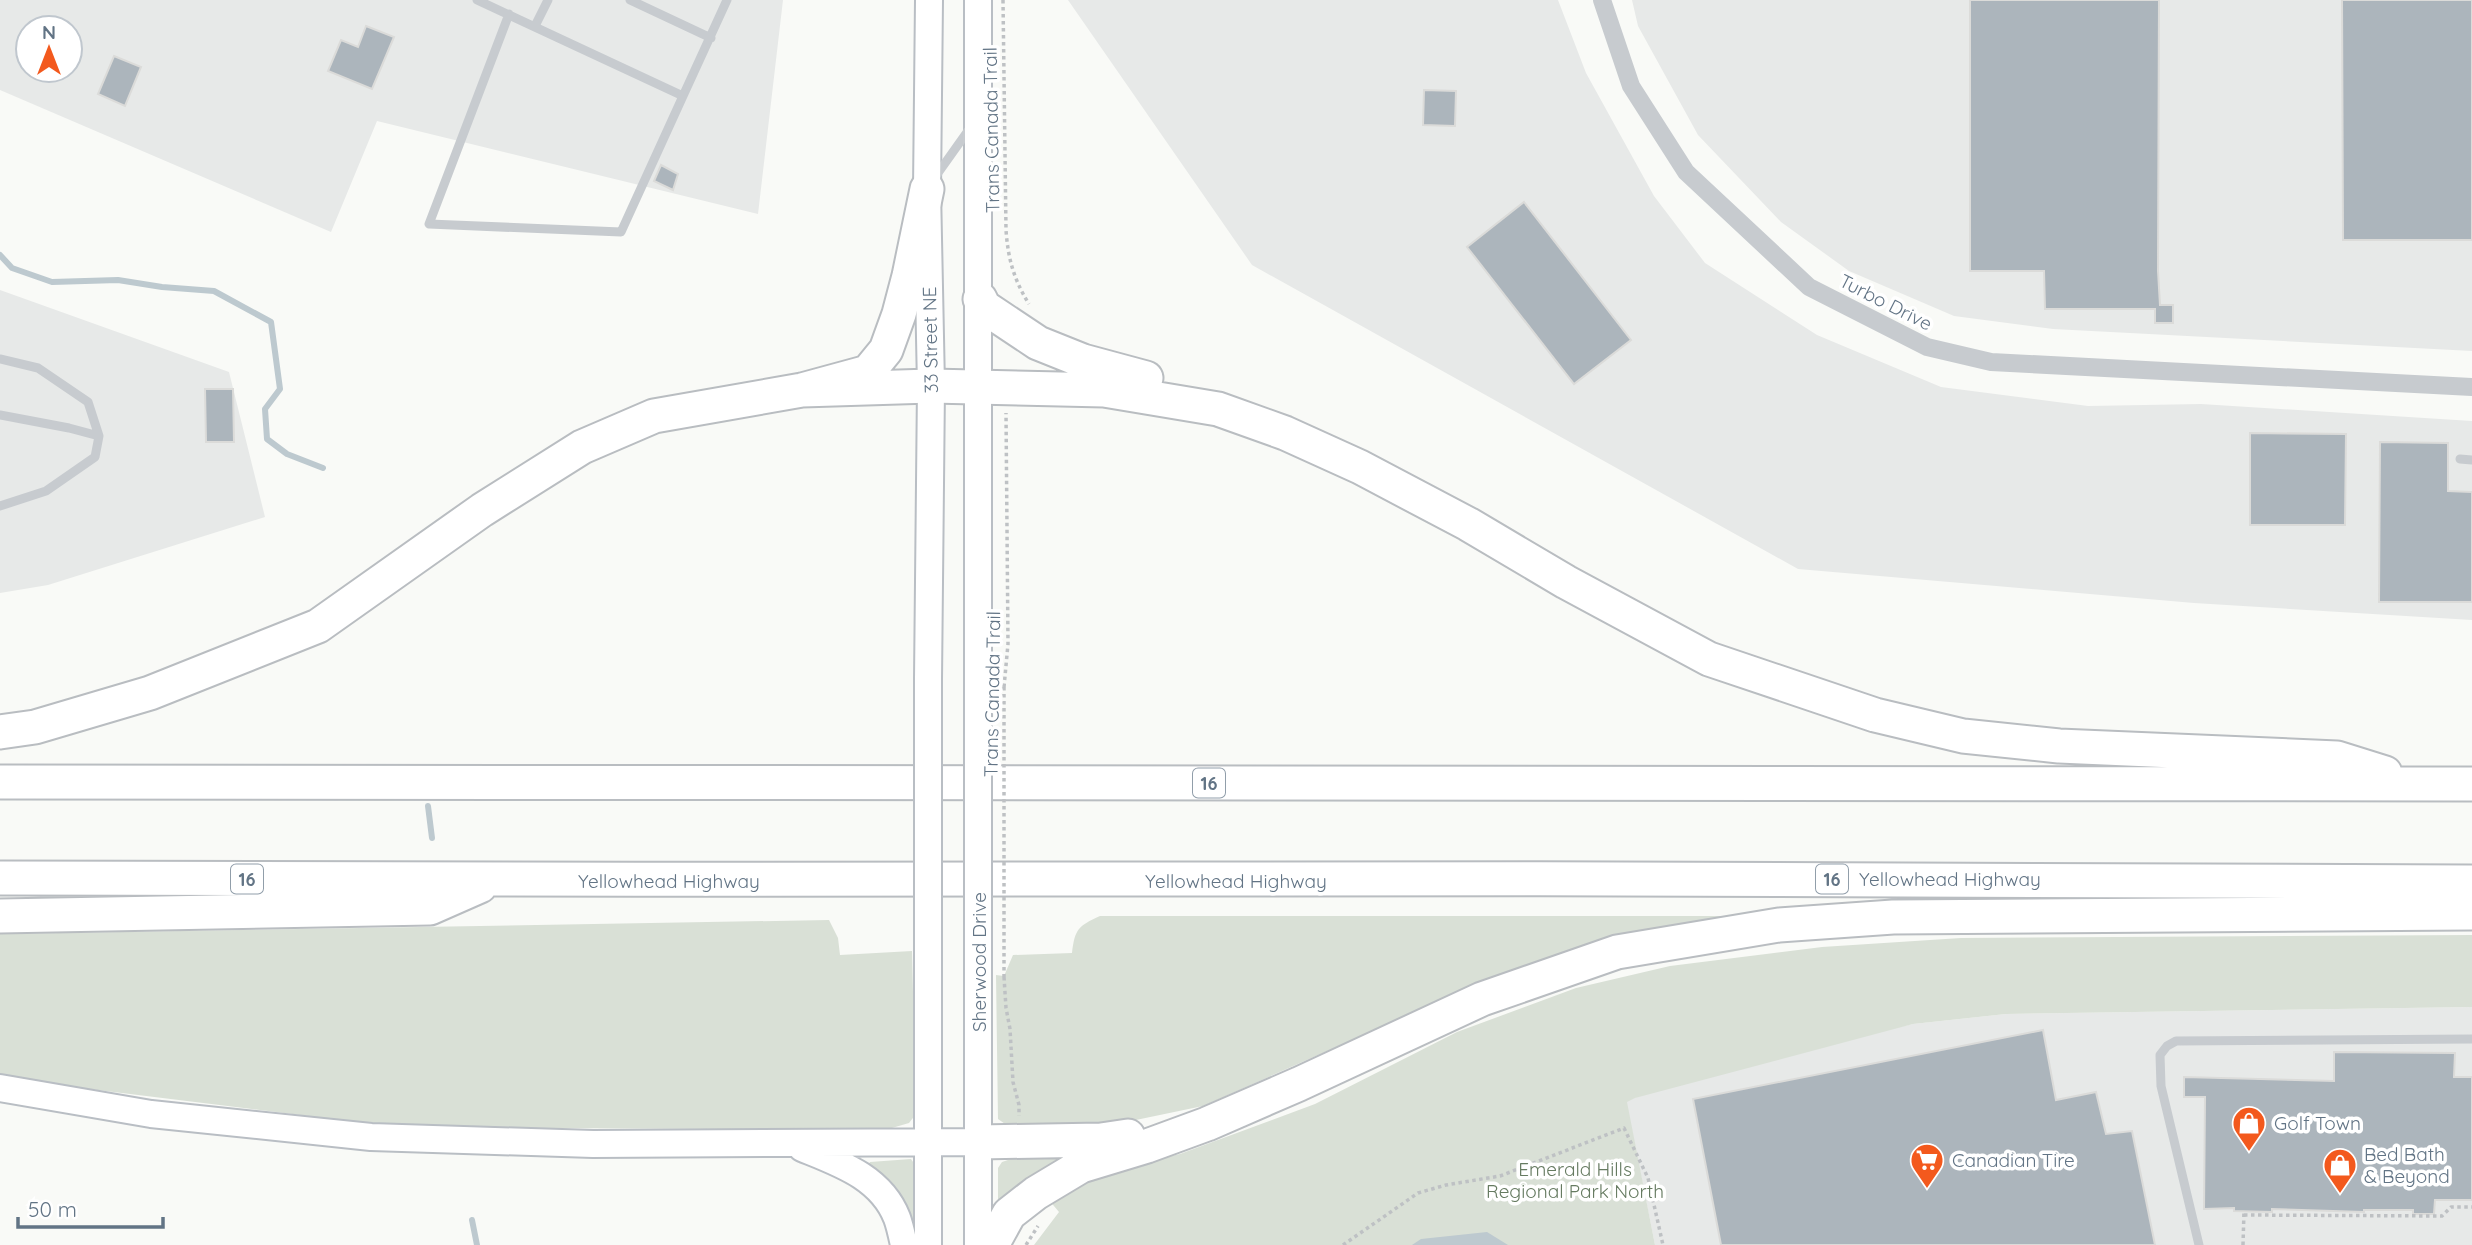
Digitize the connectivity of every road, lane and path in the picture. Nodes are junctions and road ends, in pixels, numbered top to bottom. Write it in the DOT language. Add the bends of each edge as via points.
graph roads {
  1 [pos="477,0"];
  2 [pos="548,0"];
  3 [pos="630,0"];
  4 [pos="727,0"];
  5 [pos="929,0"];
  6 [pos="978,0"];
  7 [pos="1003,0"];
  8 [pos="1602,0"];
  9 [pos="509,14"];
  10 [pos="535,26"];
  11 [pos="711,38"];
  12 [pos="683,96"];
  13 [pos="979,116"];
  14 [pos="927,189"];
  15 [pos="980,299"];
  16 [pos="1032,309"];
  17 [pos="0,359"];
  18 [pos="932,386"];
  19 [pos="979,387"];
  20 [pos="2472,387"];
  21 [pos="802,390"];
  22 [pos="1218,409"];
  23 [pos="1006,411"];
  24 [pos="0,415"];
  25 [pos="99,436"];
  26 [pos="2460,459"];
  27 [pos="2472,460"];
  28 [pos="0,506"];
  29 [pos="0,732"];
  30 [pos="0,782"];
  31 [pos="2417,783"];
  32 [pos="2472,784"];
  33 [pos="0,878"];
  34 [pos="493,881"];
  35 [pos="2472,882"];
  36 [pos="2472,913"];
  37 [pos="0,916"];
  38 [pos="2472,1039"];
  39 [pos="0,1088"];
  40 [pos="1019,1117"];
  41 [pos="1207,1124"];
  42 [pos="928,1142"];
  43 [pos="979,1142"];
  44 [pos="794,1144"];
  45 [pos="2472,1207"];
  46 [pos="1043,1219"];
  47 [pos="904,1245"];
  48 [pos="928,1245"];
  49 [pos="978,1245"];
  50 [pos="992,1245"];
  51 [pos="1026,1245"];
  52 [pos="1343,1245"];
  53 [pos="1663,1245"];
  54 [pos="2199,1245"];
  55 [pos="2243,1245"];
  1 -- 9 [label="lane"];
  2 -- 10 [label="lane"];
  3 -- 11 [label="lane"];
  4 -- 11 [label="lane"];
  5 -- 14 [label="main road, 33 Street NE"];
  6 -- 13 [label="main road"];
  7 -- 16 [label="path, Trans Canada Trail" via="1006,230 1017,286"];
  8 -- 20 [label="street, Turbo Drive" via="1630,86 1686,172 1808,287 1927,347 1991,362"];
  9 -- 10 [label="lane"];
  9 -- 12 [label="lane" via="429,224 621,232"];
  10 -- 12 [label="lane"];
  11 -- 12 [label="lane"];
  13 -- 14 [label="lane"];
  13 -- 15 [label="main road"];
  14 -- 18 [label="main road, 33 Street NE"];
  14 -- 21 [label="highway" via="909,276 886,350 868,372"];
  15 -- 19 [label="main road"];
  15 -- 22 [label="highway" via="984,307 1038,343 1083,361 1194,392"];
  17 -- 25 [label="lane" via="38,368 88,402"];
  18 -- 19 [label="highway"];
  18 -- 21 [label="highway"];
  18 -- 42 [label="main road, 33 Street NE, bridge"];
  19 -- 22 [label="highway" via="1104,390"];
  19 -- 43 [label="main road, Sherwood Drive, bridge"];
  21 -- 29 [label="highway" via="654,416 582,447 482,510 318,626 150,694 35,727"];
  22 -- 31 [label="highway" via="1360,467 1709,659 1875,715 1963,736 2059,747 2337,758"];
  23 -- 40 [label="path, Trans Canada Trail, bridge" via="1004,977"];
  24 -- 25 [label="lane"];
  25 -- 28 [label="lane" via="95,457 46,491"];
  26 -- 27 [label="lane"];
  30 -- 31 [label="highway, 16"];
  31 -- 32 [label="highway, 16"];
  33 -- 34 [label="highway, Yellowhead Highway / 16"];
  34 -- 35 [label="highway, Yellowhead Highway / 16"];
  34 -- 37 [label="highway" via="430,908"];
  36 -- 41 [label="highway" via="1893,916 1779,925 1658,945 1617,952 1482,999"];
  38 -- 54 [label="lane" via="2176,1041 2166,1046 2160,1055 2164,1107"];
  39 -- 44 [label="main road" via="151,1114 371,1137"];
  41 -- 43 [label="highway" via="1101,1140"];
  41 -- 50 [label="highway" via="1081,1166 1009,1214"];
  42 -- 43 [label="main road"];
  42 -- 44 [label="main road"];
  42 -- 48 [label="main road"];
  43 -- 49 [label="main road, Sherwood Drive"];
  44 -- 47 [label="main road" via="859,1173 883,1194 897,1218"];
  45 -- 55 [label="path" via="2451,1207 2442,1216 2244,1213"];
  46 -- 51 [label="path"];
  52 -- 53 [label="path" via="1418,1193 1522,1168 1624,1128 1648,1178"];
}
